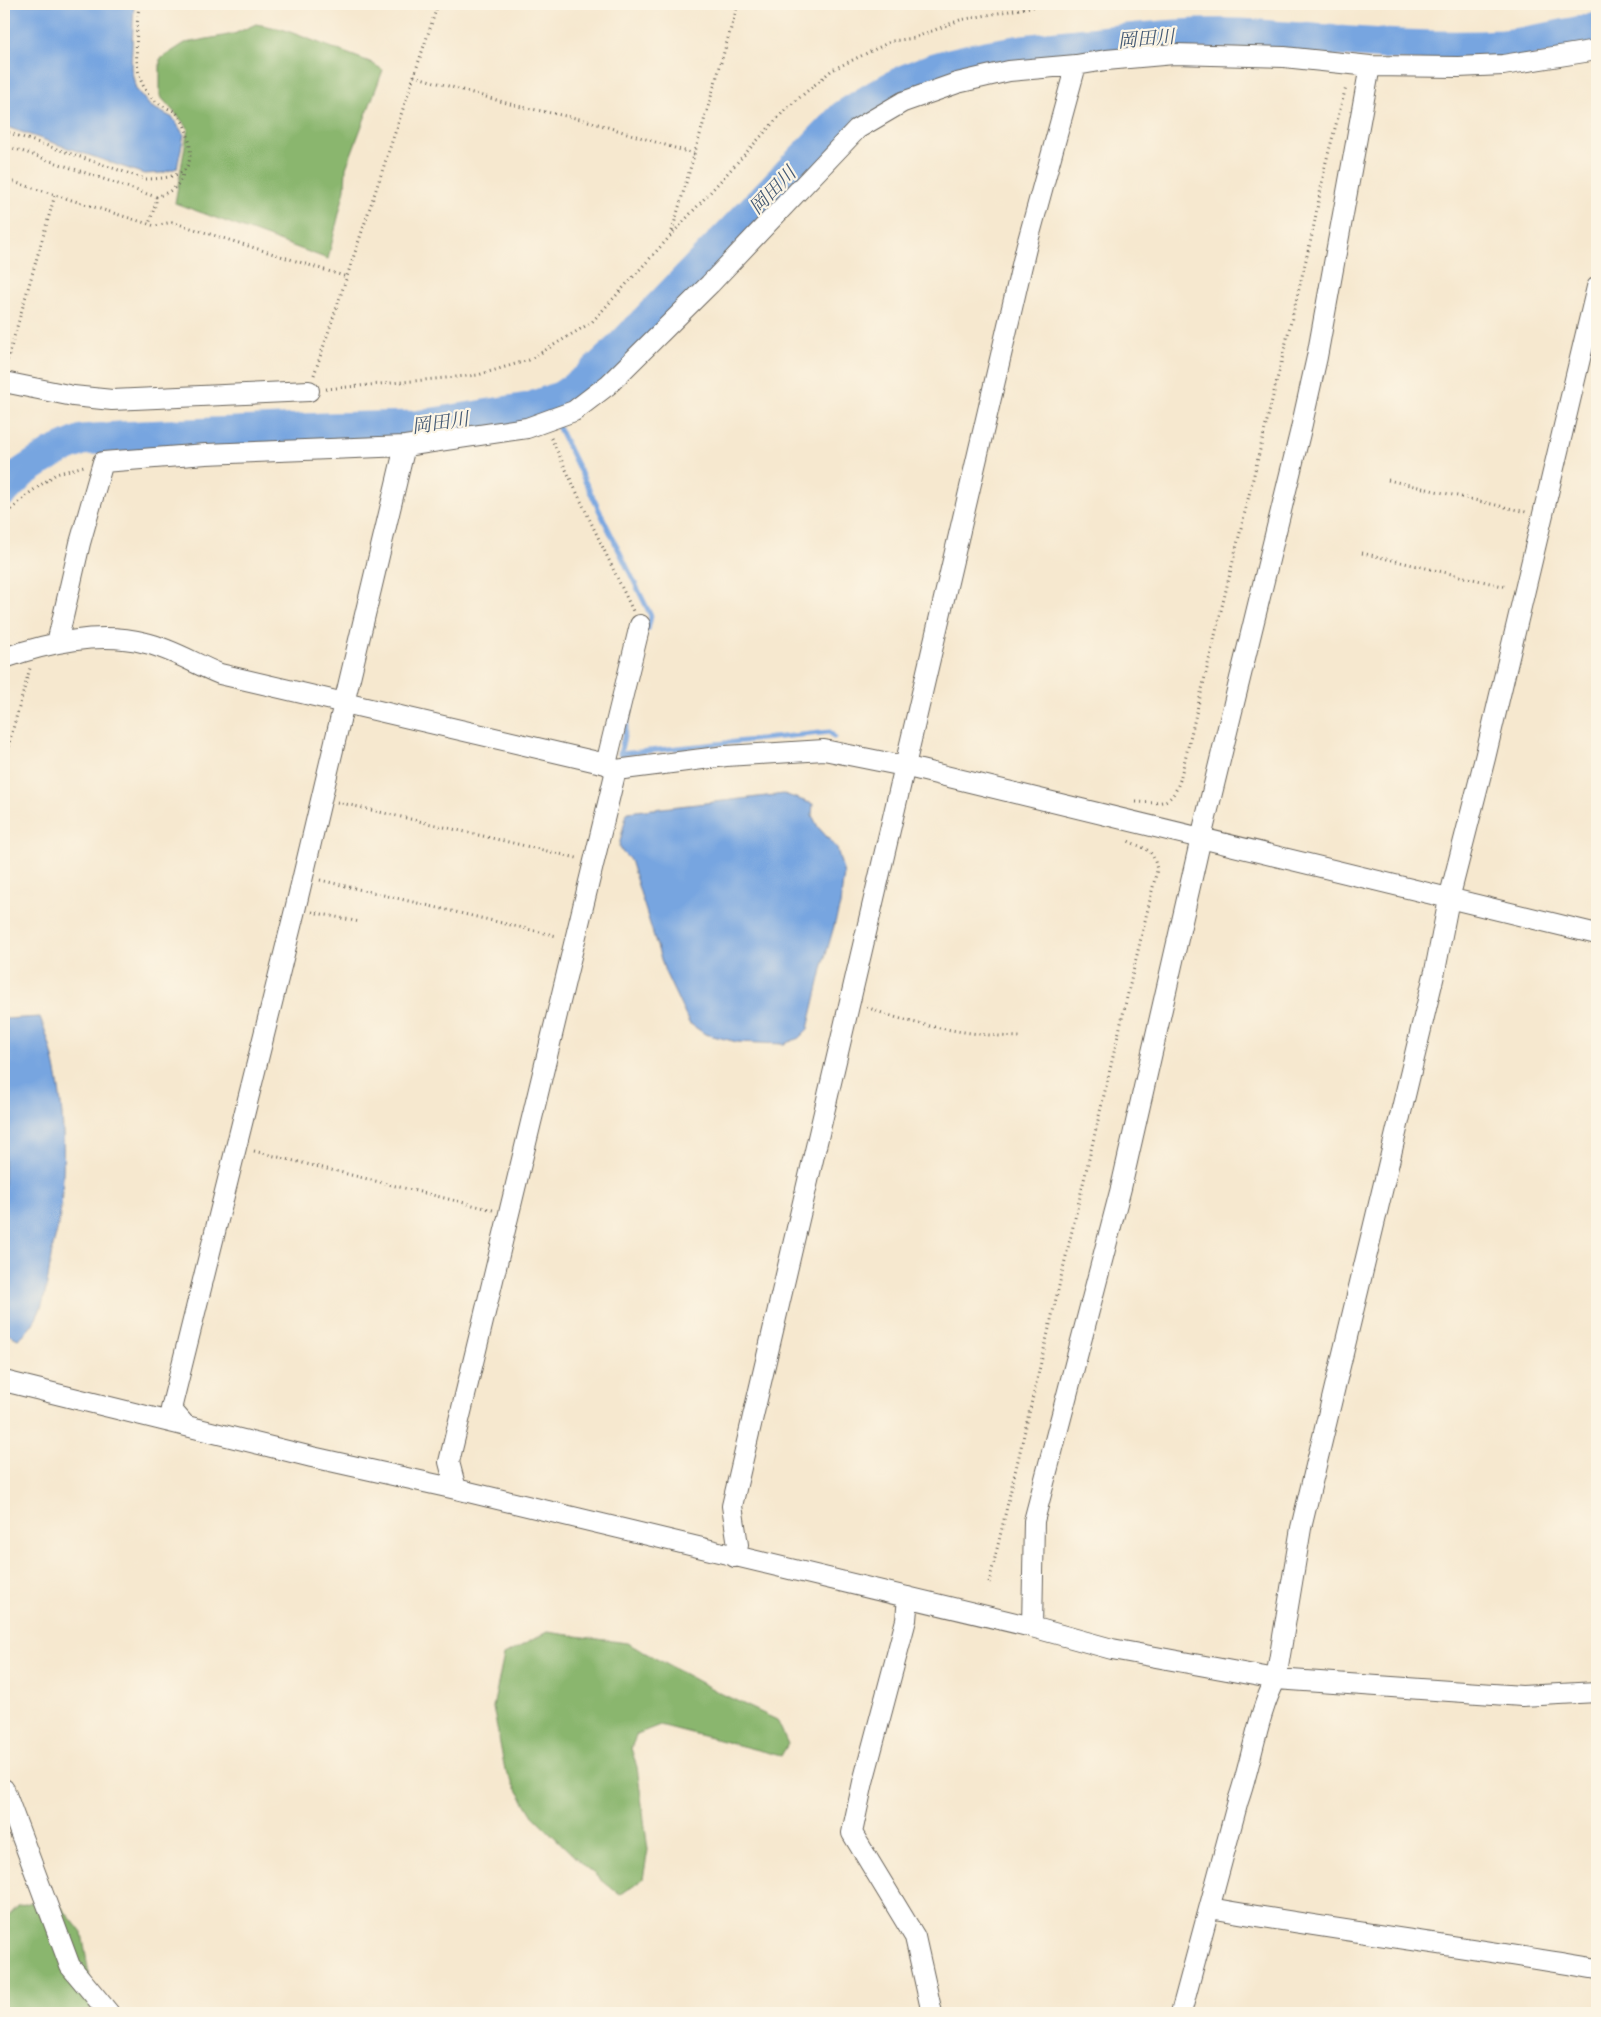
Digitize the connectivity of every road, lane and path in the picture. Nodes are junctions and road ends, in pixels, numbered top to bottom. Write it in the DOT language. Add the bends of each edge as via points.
graph roads {
  1 [pos="139,4"];
  2 [pos="438,4"];
  3 [pos="738,4"];
  4 [pos="1060,4"];
  5 [pos="1404,4"];
  6 [pos="1479,4"];
  7 [pos="1031,5"];
  8 [pos="1597,50"];
  9 [pos="1076,65"];
  10 [pos="1370,66"];
  11 [pos="414,76"];
  12 [pos="4,131"];
  13 [pos="4,145"];
  14 [pos="694,154"];
  15 [pos="183,171"];
  16 [pos="4,180"];
  17 [pos="55,195"];
  18 [pos="156,197"];
  19 [pos="149,224"];
  20 [pos="671,233"];
  21 [pos="346,277"];
  22 [pos="1597,287"];
  23 [pos="4,372"];
  24 [pos="4,382"];
  25 [pos="309,391"];
  26 [pos="544,422"];
  27 [pos="405,446"];
  28 [pos="104,462"];
  29 [pos="1388,480"];
  30 [pos="1543,515"];
  31 [pos="4,516"];
  32 [pos="1362,553"];
  33 [pos="1525,591"];
  34 [pos="640,625"];
  35 [pos="57,643"];
  36 [pos="30,649"];
  37 [pos="4,658"];
  38 [pos="344,702"];
  39 [pos="4,761"];
  40 [pos="904,766"];
  41 [pos="611,767"];
  42 [pos="321,798"];
  43 [pos="1201,838"];
  44 [pos="595,862"];
  45 [pos="303,876"];
  46 [pos="1449,900"];
  47 [pos="295,910"];
  48 [pos="360,922"];
  49 [pos="1597,934"];
  50 [pos="575,940"];
  51 [pos="850,998"];
  52 [pos="1020,1037"];
  53 [pos="236,1148"];
  54 [pos="509,1214"];
  55 [pos="4,1381"];
  56 [pos="185,1425"];
  57 [pos="456,1489"];
  58 [pos="735,1557"];
  59 [pos="908,1597"];
  60 [pos="1032,1627"];
  61 [pos="1276,1679"];
  62 [pos="1597,1692"];
  63 [pos="4,1789"];
  64 [pos="1210,1908"];
  65 [pos="1597,1969"];
  66 [pos="110,2013"];
  67 [pos="932,2013"];
  68 [pos="1181,2013"];
  1 -- 15 [label="path" via="138,68 141,81 151,99 179,115 186,128 190,145"];
  2 -- 11 [label="path"];
  3 -- 14 [label="path"];
  4 -- 7 [label="path"];
  5 -- 6 [label="path" via="1438,7"];
  7 -- 20 [label="path" via="960,20 914,38 892,41 832,70 785,110"];
  8 -- 10 [label="street" via="1504,65"];
  9 -- 10 [label="street" via="1174,54 1284,57"];
  9 -- 26 [label="street" via="1009,71 957,83 903,102 857,129 710,284 608,385 574,411"];
  9 -- 40 [label="street" via="1026,248"];
  10 -- 43 [label="street" via="1317,357"];
  11 -- 14 [label="path" via="517,106 585,120"];
  11 -- 21 [label="path"];
  12 -- 15 [label="path" via="146,179"];
  13 -- 18 [label="path"];
  14 -- 20 [label="path"];
  15 -- 18 [label="path" via="181,181 173,189"];
  16 -- 17 [label="path"];
  17 -- 19 [label="path"];
  17 -- 23 [label="path"];
  18 -- 19 [label="path"];
  19 -- 21 [label="path" via="155,226 172,222"];
  20 -- 25 [label="path" via="592,322 529,360 478,375"];
  21 -- 25 [label="path"];
  22 -- 30 [label="street"];
  24 -- 25 [label="street" via="112,400"];
  26 -- 27 [label="street" via="527,428"];
  26 -- 34 [label="path"];
  27 -- 28 [label="street" via="206,454"];
  27 -- 38 [label="street"];
  28 -- 31 [label="path" via="56,474"];
  28 -- 35 [label="street" via="80,543"];
  29 -- 30 [label="path"];
  30 -- 33 [label="street"];
  32 -- 33 [label="path"];
  33 -- 46 [label="street"];
  34 -- 41 [label="street"];
  35 -- 36 [label="street"];
  35 -- 38 [label="street" via="115,638 146,643 220,674"];
  36 -- 37 [label="street"];
  36 -- 39 [label="path" via="31,664"];
  38 -- 41 [label="street"];
  38 -- 42 [label="street"];
  40 -- 41 [label="street" via="824,750"];
  40 -- 43 [label="street"];
  40 -- 51 [label="street"];
  41 -- 44 [label="street"];
  42 -- 44 [label="path"];
  42 -- 45 [label="street"];
  43 -- 46 [label="street"];
  43 -- 60 [label="street" via="1121,1188 1034,1521"];
  44 -- 50 [label="street"];
  45 -- 47 [label="street"];
  45 -- 50 [label="path"];
  46 -- 49 [label="street"];
  46 -- 61 [label="street" via="1433,980 1301,1528"];
  47 -- 48 [label="path"];
  47 -- 53 [label="street"];
  50 -- 54 [label="street"];
  51 -- 52 [label="path" via="880,1013 903,1019 998,1037"];
  51 -- 58 [label="street" via="732,1506 738,1546"];
  53 -- 54 [label="path"];
  53 -- 56 [label="street" via="171,1409"];
  54 -- 57 [label="street" via="449,1462"];
  55 -- 56 [label="street"];
  56 -- 57 [label="street"];
  57 -- 58 [label="street"];
  58 -- 59 [label="street"];
  59 -- 60 [label="street"];
  59 -- 67 [label="street" via="906,1620 852,1833 915,1937"];
  60 -- 61 [label="street" via="1112,1648"];
  61 -- 62 [label="street" via="1522,1696"];
  61 -- 64 [label="street" via="1268,1693"];
  63 -- 66 [label="street" via="70,1966"];
  64 -- 65 [label="street"];
  64 -- 68 [label="street"];
}
